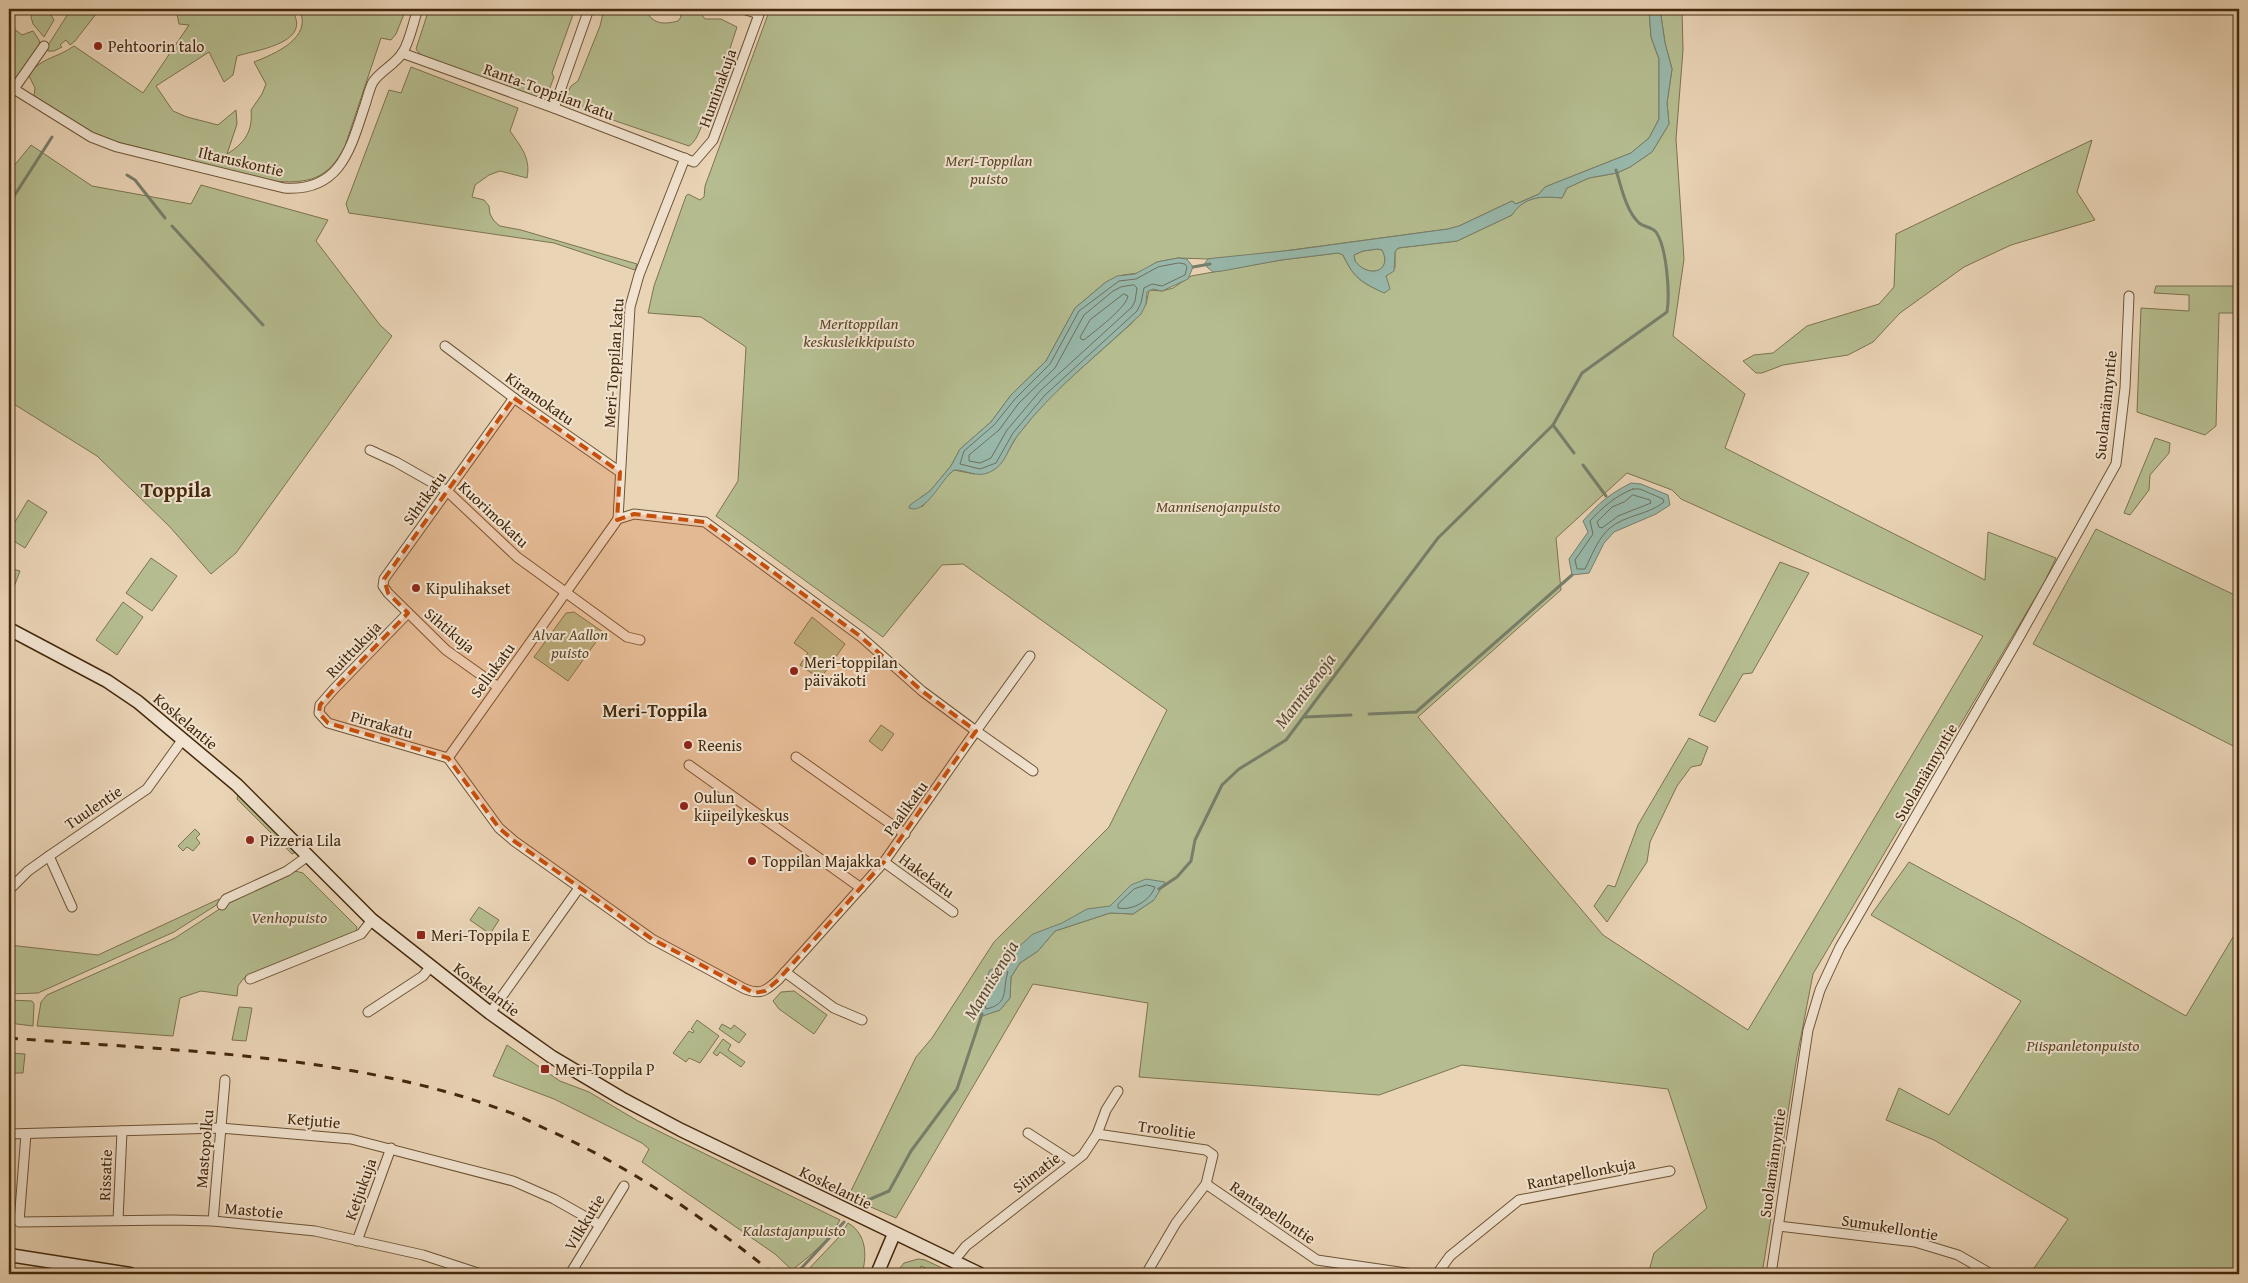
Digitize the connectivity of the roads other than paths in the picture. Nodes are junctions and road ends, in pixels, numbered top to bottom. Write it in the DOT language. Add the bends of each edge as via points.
graph roads {
  1 [pos="418,9"];
  2 [pos="589,9"];
  3 [pos="743,9"];
  4 [pos="760,12"];
  5 [pos="44,46"];
  6 [pos="402,53"];
  7 [pos="10,90"];
  8 [pos="554,108"];
  9 [pos="685,158"];
  10 [pos="2129,296"];
  11 [pos="444,346"];
  12 [pos="514,398"];
  13 [pos="370,450"];
  14 [pos="620,472"];
  15 [pos="447,491"];
  16 [pos="618,519"];
  17 [pos="566,594"];
  18 [pos="408,614"];
  19 [pos="9,629"];
  20 [pos="640,640"];
  21 [pos="1030,656"];
  22 [pos="498,687"];
  23 [pos="320,705"];
  24 [pos="976,732"];
  25 [pos="183,739"];
  26 [pos="796,757"];
  27 [pos="448,758"];
  28 [pos="689,765"];
  29 [pos="1033,771"];
  30 [pos="905,834"];
  31 [pos="49,856"];
  32 [pos="308,856"];
  33 [pos="884,862"];
  34 [pos="580,888"];
  35 [pos="861,888"];
  36 [pos="9,890"];
  37 [pos="222,905"];
  38 [pos="72,907"];
  39 [pos="953,912"];
  40 [pos="372,920"];
  41 [pos="430,966"];
  42 [pos="785,972"];
  43 [pos="250,979"];
  44 [pos="368,1012"];
  45 [pos="490,1013"];
  46 [pos="862,1020"];
  47 [pos="225,1080"];
  48 [pos="1118,1091"];
  49 [pos="220,1128"];
  50 [pos="122,1131"];
  51 [pos="1028,1133"];
  52 [pos="9,1134"];
  53 [pos="26,1134"];
  54 [pos="1097,1134"];
  55 [pos="391,1148"];
  56 [pos="1073,1162"];
  57 [pos="1670,1171"];
  58 [pos="1206,1184"];
  59 [pos="624,1186"];
  60 [pos="118,1220"];
  61 [pos="213,1222"];
  62 [pos="600,1225"];
  63 [pos="1778,1226"];
  64 [pos="894,1234"];
  65 [pos="357,1241"];
  66 [pos="9,1254"];
  67 [pos="953,1262"];
  68 [pos="130,1274"];
  69 [pos="481,1274"];
  70 [pos="570,1274"];
  71 [pos="878,1274"];
  72 [pos="980,1274"];
  73 [pos="1146,1274"];
  74 [pos="1413,1274"];
  75 [pos="1437,1274"];
  76 [pos="1771,1274"];
  77 [pos="1991,1274"];
  1 -- 6 [label="street"];
  2 -- 8 [label="street"];
  3 -- 4 [label="street"];
  4 -- 9 [label="street, Huminakuja" via="713,140 694,162"];
  5 -- 7 [label="street"];
  6 -- 7 [label="street, Iltaruskontie" via="373,82 352,142 338,170 326,180 297,189 117,147 91,137"];
  6 -- 8 [label="street, Ranta-Toppilan katu"];
  8 -- 9 [label="street, Ranta-Toppilan katu"];
  9 -- 14 [label="street, Meri-Toppilan katu" via="630,307"];
  10 -- 63 [label="street, Suolamännyntie" via="2125,388 2116,464 1828,968 1808,1030"];
  11 -- 12 [label="street, Kiramokatu"];
  12 -- 14 [label="street, Kiramokatu"];
  12 -- 15 [label="street, Sihtikatu"];
  13 -- 15 [label="street, Kuorimokatu"];
  14 -- 16 [label="street, Meri-Toppilan katu"];
  15 -- 17 [label="street, Kuorimokatu" via="516,557"];
  15 -- 18 [label="street, Sihtikatu" via="384,579 383,586"];
  16 -- 17 [label="street, Sellukatu"];
  16 -- 24 [label="street" via="634,514 705,522 860,636 922,691"];
  17 -- 20 [label="street, Kuorimokatu" via="627,637"];
  17 -- 22 [label="street, Sellukatu"];
  18 -- 22 [label="street, Sihtikuja" via="446,650"];
  18 -- 23 [label="street, Ruittukuja"];
  19 -- 25 [label="main road, Koskelantie" via="107,681"];
  21 -- 24 [label="street, Paalikatu"];
  22 -- 27 [label="street, Sellukatu"];
  23 -- 27 [label="street, Pirrakatu" via="319,714 328,723"];
  24 -- 29 [label="street"];
  24 -- 30 [label="street, Paalikatu"];
  25 -- 31 [label="street, Tuulentie" via="147,789"];
  25 -- 32 [label="main road, Koskelantie" via="237,786"];
  26 -- 30 [label="street"];
  27 -- 34 [label="street" via="499,828"];
  28 -- 35 [label="street"];
  30 -- 33 [label="street, Paalikatu"];
  31 -- 36 [label="street, Tuulentie"];
  31 -- 38 [label="street"];
  32 -- 37 [label="street" via="226,899"];
  32 -- 40 [label="main road, Koskelantie"];
  33 -- 35 [label="street, Paalikatu"];
  33 -- 39 [label="street, Hakekatu"];
  34 -- 42 [label="street, Paalikatu" via="652,939 744,989 759,993 765,991"];
  34 -- 45 [label="street"];
  35 -- 42 [label="street, Paalikatu"];
  40 -- 41 [label="main road, Koskelantie"];
  40 -- 43 [label="street" via="361,934"];
  41 -- 44 [label="street" via="423,976"];
  41 -- 45 [label="main road, Koskelantie"];
  42 -- 46 [label="street" via="834,1008"];
  45 -- 64 [label="main road, Koskelantie" via="552,1057 621,1098"];
  47 -- 49 [label="street, Mastopolku"];
  48 -- 54 [label="street, Siimatie"];
  49 -- 50 [label="street, Ketjutie"];
  49 -- 55 [label="street, Ketjutie" via="351,1139"];
  49 -- 61 [label="street, Mastopolku"];
  50 -- 53 [label="street, Ketjutie"];
  50 -- 60 [label="street, Rissatie"];
  51 -- 56 [label="street"];
  52 -- 53 [label="street, Ketjutie"];
  53 -- 60 [label="street, Mastotie" via="19,1222"];
  54 -- 56 [label="street, Siimatie" via="1083,1155"];
  54 -- 58 [label="street, Troolitie" via="1206,1150 1212,1155"];
  55 -- 62 [label="street, Ketjutie" via="513,1181"];
  55 -- 65 [label="street, Ketjukuja"];
  56 -- 67 [label="street, Siimatie" via="966,1246"];
  57 -- 75 [label="street, Rantapellonkuja" via="1519,1200 1450,1256"];
  58 -- 73 [label="street, Troolitie" via="1176,1223"];
  58 -- 74 [label="street, Rantapellontie" via="1317,1260"];
  59 -- 62 [label="street, Vilkkutie"];
  60 -- 61 [label="street, Mastotie"];
  61 -- 65 [label="street, Mastotie" via="314,1230"];
  62 -- 70 [label="street, Vilkkutie"];
  63 -- 76 [label="street, Suolamännyntie"];
  63 -- 77 [label="street, Sumukellontie" via="1915,1242 1958,1255"];
  64 -- 67 [label="main road, Koskelantie"];
  64 -- 71 [label="main road"];
  65 -- 69 [label="street, Mastotie" via="423,1255"];
  66 -- 68 [label="main road"];
  67 -- 72 [label="main road, Koskelantie"];
}
